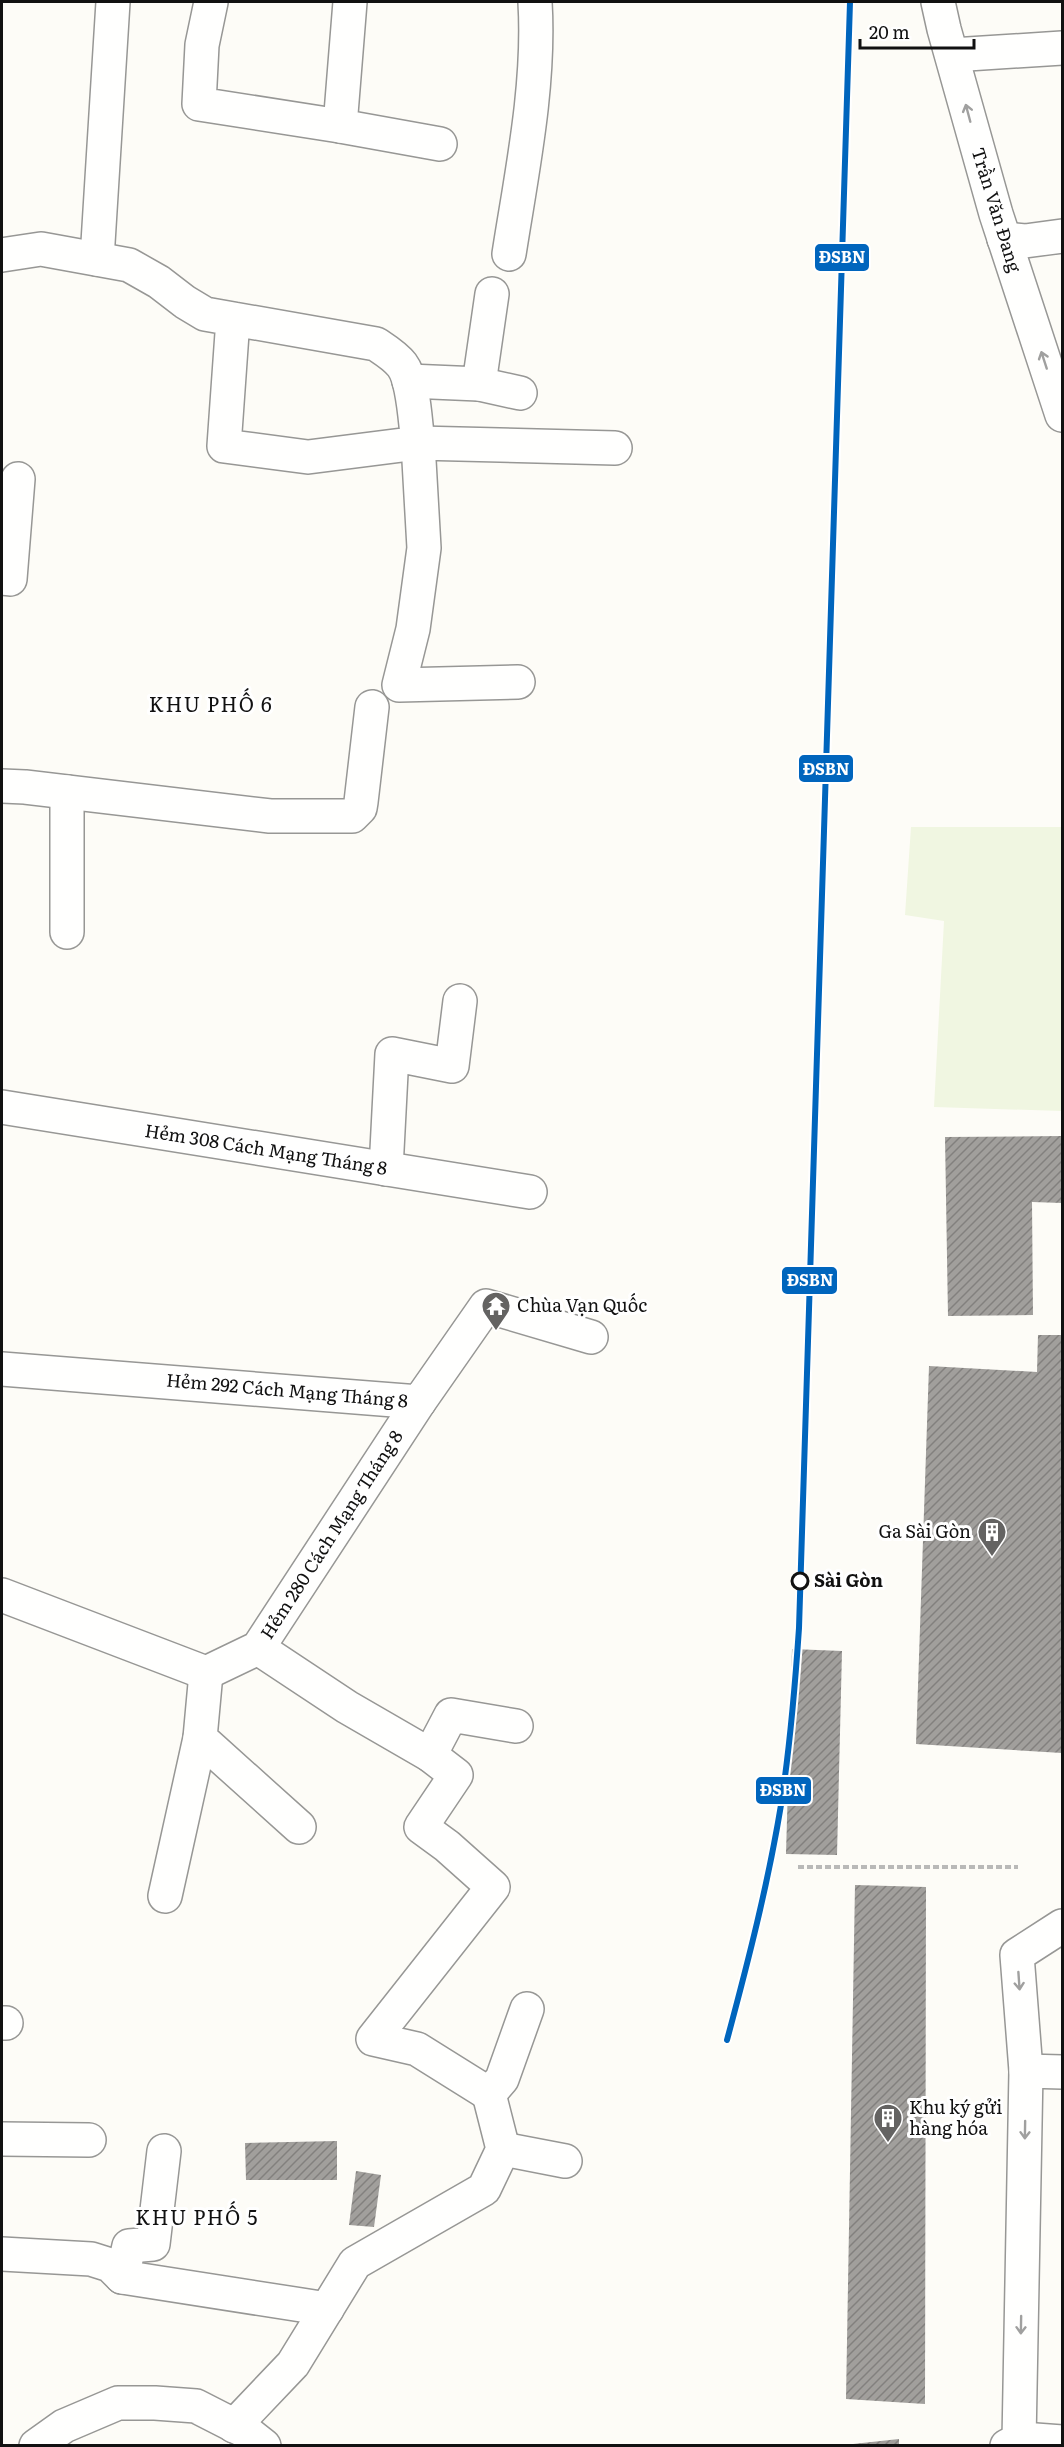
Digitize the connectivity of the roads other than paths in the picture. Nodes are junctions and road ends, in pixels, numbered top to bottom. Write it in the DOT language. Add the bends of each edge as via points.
graph roads {
  1 [pos="113,2"];
  2 [pos="211,2"];
  3 [pos="350,2"];
  4 [pos="535,2"];
  5 [pos="938,2"];
  6 [pos="1062,48"];
  7 [pos="952,55"];
  8 [pos="340,126"];
  9 [pos="440,144"];
  10 [pos="1062,236"];
  11 [pos="1004,239"];
  12 [pos="509,254"];
  13 [pos="2,255"];
  14 [pos="97,259"];
  15 [pos="492,294"];
  16 [pos="233,319"];
  17 [pos="409,381"];
  18 [pos="479,384"];
  19 [pos="520,393"];
  20 [pos="1062,415"];
  21 [pos="418,443"];
  22 [pos="615,447"];
  23 [pos="18,479"];
  24 [pos="2,578"];
  25 [pos="518,682"];
  26 [pos="372,707"];
  27 [pos="2,786"];
  28 [pos="67,792"];
  29 [pos="67,932"];
  30 [pos="460,1001"];
  31 [pos="2,1107"];
  32 [pos="386,1169"];
  33 [pos="530,1192"];
  34 [pos="591,1337"];
  35 [pos="2,1369"];
  36 [pos="419,1402"];
  37 [pos="2,1595"];
  38 [pos="258,1648"];
  39 [pos="206,1673"];
  40 [pos="516,1726"];
  41 [pos="200,1738"];
  42 [pos="430,1755"];
  43 [pos="299,1827"];
  44 [pos="165,1896"];
  45 [pos="1062,1926"];
  46 [pos="526,2009"];
  47 [pos="1026,2071"];
  48 [pos="1062,2072"];
  49 [pos="489,2094"];
  50 [pos="2,2139"];
  51 [pos="89,2140"];
  52 [pos="503,2149"];
  53 [pos="164,2151"];
  54 [pos="565,2161"];
  55 [pos="2,2254"];
  56 [pos="122,2277"];
  57 [pos="327,2309"];
  58 [pos="234,2426"];
  59 [pos="1062,2442"];
  60 [pos="1013,2443"];
  61 [pos="36,2445"];
  62 [pos="264,2445"];
  1 -- 14 [label="street"];
  2 -- 8 [label="street" via="202,45 199,104"];
  3 -- 8 [label="street"];
  4 -- 12 [label="street" via="538,39"];
  5 -- 7 [label="street, Trần Văn Ðang"];
  6 -- 7 [label="street"];
  11 -- 7 [label="street, Trần Văn Ðang, one-way"];
  8 -- 9 [label="street"];
  10 -- 11 [label="street" via="1025,241"];
  20 -- 11 [label="street, Trần Văn Ðang, one-way"];
  13 -- 14 [label="street" via="41,249"];
  14 -- 16 [label="street" via="129,265 205,314"];
  15 -- 18 [label="street"];
  16 -- 17 [label="street" via="376,345 403,365"];
  16 -- 21 [label="street" via="224,446 308,457"];
  17 -- 18 [label="street"];
  17 -- 21 [label="street"];
  18 -- 19 [label="street"];
  21 -- 22 [label="street"];
  21 -- 25 [label="street" via="424,548 413,629 399,685"];
  23 -- 24 [label="street" via="10,579"];
  26 -- 28 [label="street" via="360,808 352,816 270,816"];
  27 -- 28 [label="street"];
  28 -- 29 [label="street"];
  30 -- 32 [label="street" via="452,1066 392,1054"];
  31 -- 32 [label="street, Hẻm 308 Cách Mạng Tháng 8"];
  32 -- 33 [label="street, Hẻm 308 Cách Mạng Tháng 8"];
  34 -- 36 [label="street, Hẻm 292 Cách Mạng Tháng 8" via="486,1306"];
  35 -- 36 [label="street, Hẻm 292 Cách Mạng Tháng 8"];
  36 -- 38 [label="street, Hẻm 280 Cách Mạng Tháng 8"];
  37 -- 39 [label="street"];
  38 -- 39 [label="street, Hẻm 280 Cách Mạng Tháng 8"];
  38 -- 42 [label="street" via="353,1695"];
  39 -- 41 [label="street"];
  40 -- 42 [label="street" via="450,1715"];
  41 -- 43 [label="street"];
  41 -- 44 [label="street"];
  42 -- 49 [label="street" via="456,1775 422,1827 493,1887 373,2039 417,2049"];
  45 -- 47 [label="street, one-way" via="1017,1955"];
  46 -- 49 [label="street" via="502,2079"];
  47 -- 48 [label="street"];
  47 -- 60 [label="street, one-way"];
  49 -- 52 [label="street"];
  50 -- 51 [label="street"];
  52 -- 54 [label="street"];
  52 -- 57 [label="street" via="484,2189 355,2263"];
  53 -- 56 [label="street" via="153,2244 129,2246"];
  55 -- 56 [label="street" via="91,2259 110,2265"];
  56 -- 57 [label="street"];
  57 -- 58 [label="street" via="293,2364"];
  58 -- 61 [label="street" via="196,2406 118,2403 64,2426"];
  58 -- 62 [label="street"];
  59 -- 60 [label="street" via="1022,2439"];
}
